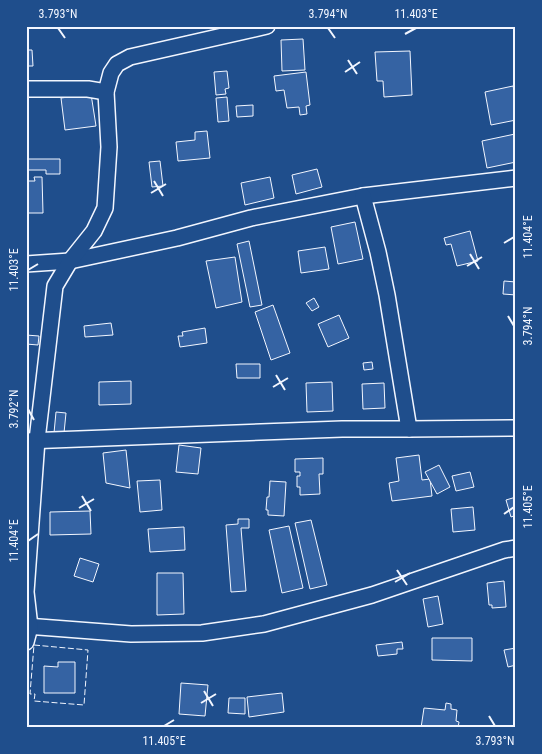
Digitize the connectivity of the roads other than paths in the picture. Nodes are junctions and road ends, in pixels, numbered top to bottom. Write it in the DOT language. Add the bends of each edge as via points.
graph roads {
  1 [pos="267,26"];
  2 [pos="26,89"];
  3 [pos="106,92"];
  4 [pos="516,178"];
  5 [pos="363,196"];
  6 [pos="70,261"];
  7 [pos="26,264"];
  8 [pos="516,428"];
  9 [pos="409,429"];
  10 [pos="32,441"];
  11 [pos="516,548"];
  12 [pos="28,626"];
  13 [pos="26,642"];
  1 -- 3 [label="street" via="130,57 117,64"];
  2 -- 3 [label="street"];
  3 -- 6 [label="street" via="109,147 105,208 94,231"];
  4 -- 5 [label="street"];
  5 -- 6 [label="street" via="251,218"];
  5 -- 9 [label="street" via="387,295"];
  6 -- 7 [label="street"];
  6 -- 10 [label="street" via="55,286"];
  8 -- 9 [label="street"];
  9 -- 10 [label="street"];
  10 -- 12 [label="street" via="26,592"];
  11 -- 12 [label="street" via="264,624 202,633 131,634"];
  12 -- 13 [label="street"];
}
